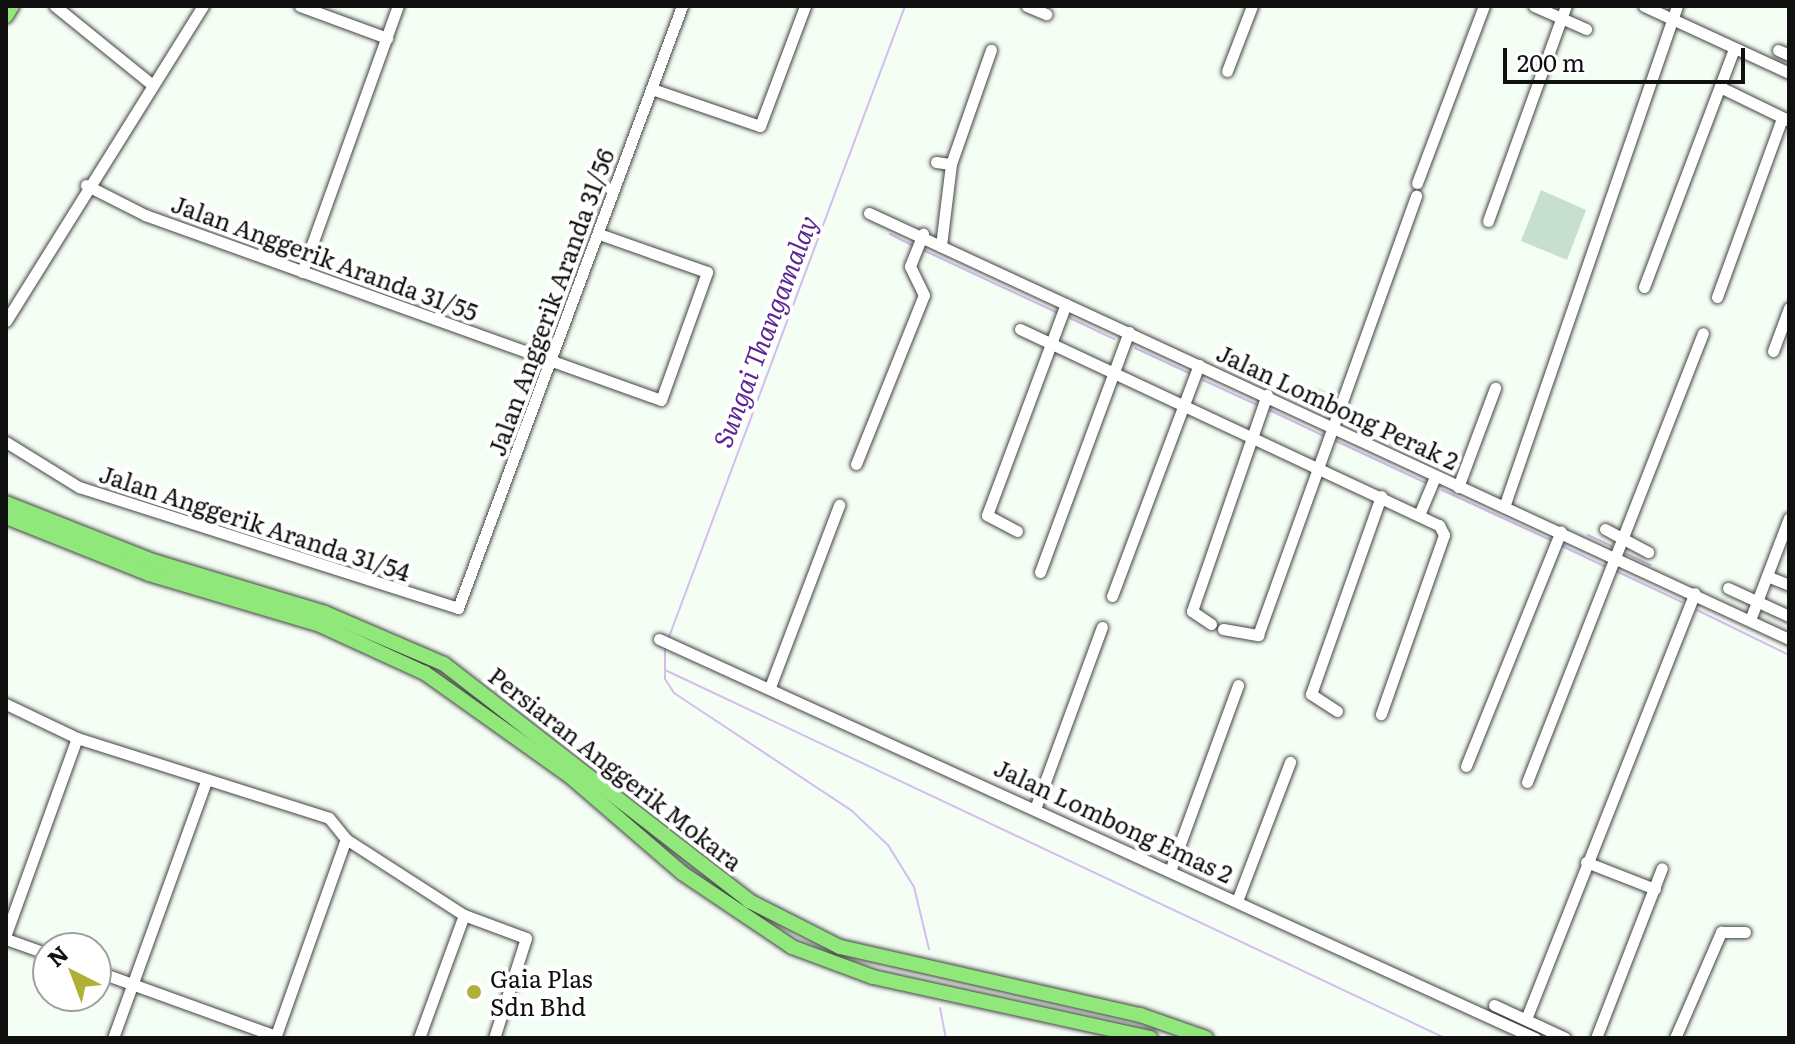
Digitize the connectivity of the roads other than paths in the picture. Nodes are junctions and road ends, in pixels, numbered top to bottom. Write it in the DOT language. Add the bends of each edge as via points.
graph roads {
  1 [pos="12,6"];
  2 [pos="55,6"];
  3 [pos="203,6"];
  4 [pos="300,6"];
  5 [pos="398,6"];
  6 [pos="682,6"];
  7 [pos="805,6"];
  8 [pos="1027,6"];
  9 [pos="1252,6"];
  10 [pos="1484,6"];
  11 [pos="1534,6"];
  12 [pos="1644,6"];
  13 [pos="1677,6"];
  14 [pos="1564,12"];
  15 [pos="1046,14"];
  16 [pos="6,16"];
  17 [pos="1672,18"];
  18 [pos="1586,29"];
  19 [pos="387,38"];
  20 [pos="1734,49"];
  21 [pos="991,50"];
  22 [pos="1227,71"];
  23 [pos="1789,73"];
  24 [pos="150,83"];
  25 [pos="1720,87"];
  26 [pos="652,89"];
  27 [pos="1786,119"];
  28 [pos="936,162"];
  29 [pos="951,164"];
  30 [pos="1417,183"];
  31 [pos="86,185"];
  32 [pos="1416,196"];
  33 [pos="869,213"];
  34 [pos="1488,221"];
  35 [pos="599,234"];
  36 [pos="919,243"];
  37 [pos="941,246"];
  38 [pos="302,272"];
  39 [pos="1644,287"];
  40 [pos="1717,297"];
  41 [pos="1066,304"];
  42 [pos="1789,308"];
  43 [pos="6,321"];
  44 [pos="1020,329"];
  45 [pos="1129,332"];
  46 [pos="1703,333"];
  47 [pos="1051,343"];
  48 [pos="1773,351"];
  49 [pos="551,364"];
  50 [pos="1199,365"];
  51 [pos="1114,371"];
  52 [pos="1495,388"];
  53 [pos="1267,395"];
  54 [pos="1314,397"];
  55 [pos="1185,402"];
  56 [pos="1340,408"];
  57 [pos="1333,429"];
  58 [pos="1255,433"];
  59 [pos="6,442"];
  60 [pos="856,464"];
  61 [pos="1319,465"];
  62 [pos="1435,477"];
  63 [pos="1458,487"];
  64 [pos="1381,496"];
  65 [pos="6,503"];
  66 [pos="839,505"];
  67 [pos="1504,507"];
  68 [pos="1419,515"];
  69 [pos="6,517"];
  70 [pos="1789,518"];
  71 [pos="1605,529"];
  72 [pos="1017,531"];
  73 [pos="1561,531"];
  74 [pos="1625,540"];
  75 [pos="1648,552"];
  76 [pos="1618,557"];
  77 [pos="1040,572"];
  78 [pos="1767,576"];
  79 [pos="1789,585"];
  80 [pos="1728,588"];
  81 [pos="1695,593"];
  82 [pos="1112,596"];
  83 [pos="1758,602"];
  84 [pos="454,610"];
  85 [pos="1789,615"];
  86 [pos="1750,620"];
  87 [pos="1102,627"];
  88 [pos="659,639"];
  89 [pos="1789,639"];
  90 [pos="1238,685"];
  91 [pos="770,687"];
  92 [pos="6,704"];
  93 [pos="1337,711"];
  94 [pos="1381,714"];
  95 [pos="77,738"];
  96 [pos="1290,762"];
  97 [pos="1466,766"];
  98 [pos="206,781"];
  99 [pos="1527,782"];
  100 [pos="1035,809"];
  101 [pos="346,839"];
  102 [pos="1586,862"];
  103 [pos="1662,868"];
  104 [pos="1170,871"];
  105 [pos="1655,889"];
  106 [pos="1237,901"];
  107 [pos="464,915"];
  108 [pos="1745,932"];
  109 [pos="6,936"];
  110 [pos="32,947"];
  111 [pos="112,977"];
  112 [pos="133,984"];
  113 [pos="1494,1005"];
  114 [pos="1526,1019"];
  115 [pos="275,1037"];
  116 [pos="113,1038"];
  117 [pos="419,1038"];
  118 [pos="494,1038"];
  119 [pos="1150,1038"];
  120 [pos="1206,1038"];
  121 [pos="1535,1038"];
  122 [pos="1565,1038"];
  123 [pos="1596,1038"];
  124 [pos="1675,1038"];
  1 -- 16 [label="main road"];
  2 -- 24 [label="street"];
  3 -- 24 [label="street"];
  4 -- 19 [label="street"];
  5 -- 19 [label="street"];
  6 -- 26 [label="street, Jalan Anggerik Aranda 31/56"];
  7 -- 26 [label="street" via="760,126"];
  8 -- 15 [label="street"];
  9 -- 22 [label="street"];
  10 -- 30 [label="street"];
  11 -- 14 [label="street"];
  12 -- 17 [label="street"];
  13 -- 17 [label="street"];
  14 -- 18 [label="street"];
  14 -- 34 [label="street"];
  17 -- 20 [label="street"];
  17 -- 67 [label="street"];
  19 -- 38 [label="street"];
  20 -- 23 [label="street"];
  20 -- 25 [label="street"];
  21 -- 29 [label="street"];
  24 -- 31 [label="street"];
  25 -- 27 [label="street"];
  25 -- 39 [label="street"];
  26 -- 35 [label="street, Jalan Anggerik Aranda 31/56"];
  27 -- 40 [label="street"];
  28 -- 29 [label="street"];
  29 -- 37 [label="street"];
  31 -- 38 [label="street, Jalan Anggerik Aranda 31/55"];
  31 -- 43 [label="street"];
  32 -- 56 [label="street"];
  33 -- 36 [label="street, Jalan Lombong Perak 2"];
  35 -- 49 [label="street, Jalan Anggerik Aranda 31/56"];
  35 -- 49 [label="street, Jalan Anggerik Aranda 31/55" via="707,272 666,395 655,400"];
  36 -- 37 [label="street, Jalan Lombong Perak 2"];
  36 -- 60 [label="street" via="910,266 924,295"];
  37 -- 41 [label="street, Jalan Lombong Perak 2"];
  38 -- 49 [label="street, Jalan Anggerik Aranda 31/55"];
  41 -- 45 [label="street, Jalan Lombong Perak 2"];
  41 -- 47 [label="street"];
  42 -- 48 [label="street"];
  44 -- 47 [label="street"];
  45 -- 50 [label="street, Jalan Lombong Perak 2"];
  45 -- 51 [label="street"];
  46 -- 74 [label="street"];
  47 -- 51 [label="street"];
  47 -- 72 [label="street" via="987,515"];
  49 -- 84 [label="street, Jalan Anggerik Aranda 31/56" via="463,603"];
  50 -- 53 [label="street, Jalan Lombong Perak 2"];
  50 -- 55 [label="street"];
  51 -- 55 [label="street"];
  51 -- 77 [label="street"];
  52 -- 63 [label="street"];
  53 -- 57 [label="street, Jalan Lombong Perak 2"];
  53 -- 58 [label="street"];
  54 -- 56 [label="street"];
  55 -- 58 [label="street"];
  55 -- 82 [label="street"];
  56 -- 57 [label="street"];
  57 -- 61 [label="street"];
  57 -- 62 [label="street, Jalan Lombong Perak 2"];
  58 -- 61 [label="street"];
  58 -- 61 [label="street" via="1192,611 1217,627 1248,638 1258,635"];
  59 -- 84 [label="street, Jalan Anggerik Aranda 31/54" via="79,487"];
  61 -- 64 [label="street"];
  62 -- 63 [label="street, Jalan Lombong Perak 2"];
  62 -- 68 [label="street"];
  63 -- 67 [label="street, Jalan Lombong Perak 2"];
  64 -- 68 [label="street"];
  64 -- 93 [label="street" via="1311,694"];
  65 -- 120 [label="main road, Persiaran Anggerik Mokara" via="153,561 325,613 444,664 749,901 840,947 1140,1015"];
  66 -- 91 [label="street"];
  67 -- 73 [label="street, Jalan Lombong Perak 2"];
  68 -- 94 [label="street" via="1444,535"];
  69 -- 119 [label="main road, Persiaran Anggerik Mokara" via="149,574 320,625 416,668 572,778 725,905 792,947 873,977"];
  70 -- 78 [label="street"];
  71 -- 74 [label="street"];
  73 -- 76 [label="street, Jalan Lombong Perak 2"];
  73 -- 97 [label="street"];
  74 -- 75 [label="street"];
  74 -- 76 [label="street"];
  76 -- 81 [label="street, Jalan Lombong Perak 2"];
  76 -- 99 [label="street"];
  78 -- 79 [label="street"];
  78 -- 83 [label="street"];
  80 -- 83 [label="street"];
  81 -- 86 [label="street, Jalan Lombong Perak 2"];
  81 -- 102 [label="street"];
  83 -- 85 [label="street"];
  83 -- 86 [label="street"];
  86 -- 89 [label="street, Jalan Lombong Perak 2"];
  87 -- 100 [label="street"];
  88 -- 91 [label="street, Jalan Lombong Emas 2"];
  90 -- 104 [label="street"];
  91 -- 100 [label="street, Jalan Lombong Emas 2"];
  92 -- 95 [label="street"];
  95 -- 98 [label="street"];
  95 -- 109 [label="street"];
  96 -- 106 [label="street"];
  98 -- 101 [label="street" via="329,818"];
  98 -- 112 [label="street"];
  100 -- 104 [label="street, Jalan Lombong Emas 2"];
  101 -- 107 [label="street"];
  101 -- 115 [label="street"];
  102 -- 105 [label="street"];
  102 -- 114 [label="street"];
  103 -- 105 [label="street"];
  104 -- 106 [label="street, Jalan Lombong Emas 2"];
  105 -- 123 [label="street"];
  106 -- 121 [label="street, Jalan Lombong Emas 2"];
  107 -- 117 [label="street"];
  107 -- 118 [label="street" via="528,940"];
  108 -- 124 [label="street" via="1721,932"];
  109 -- 110 [label="street"];
  111 -- 112 [label="street"];
  112 -- 115 [label="street"];
  112 -- 116 [label="street"];
  113 -- 114 [label="street"];
  114 -- 122 [label="street"];
}
